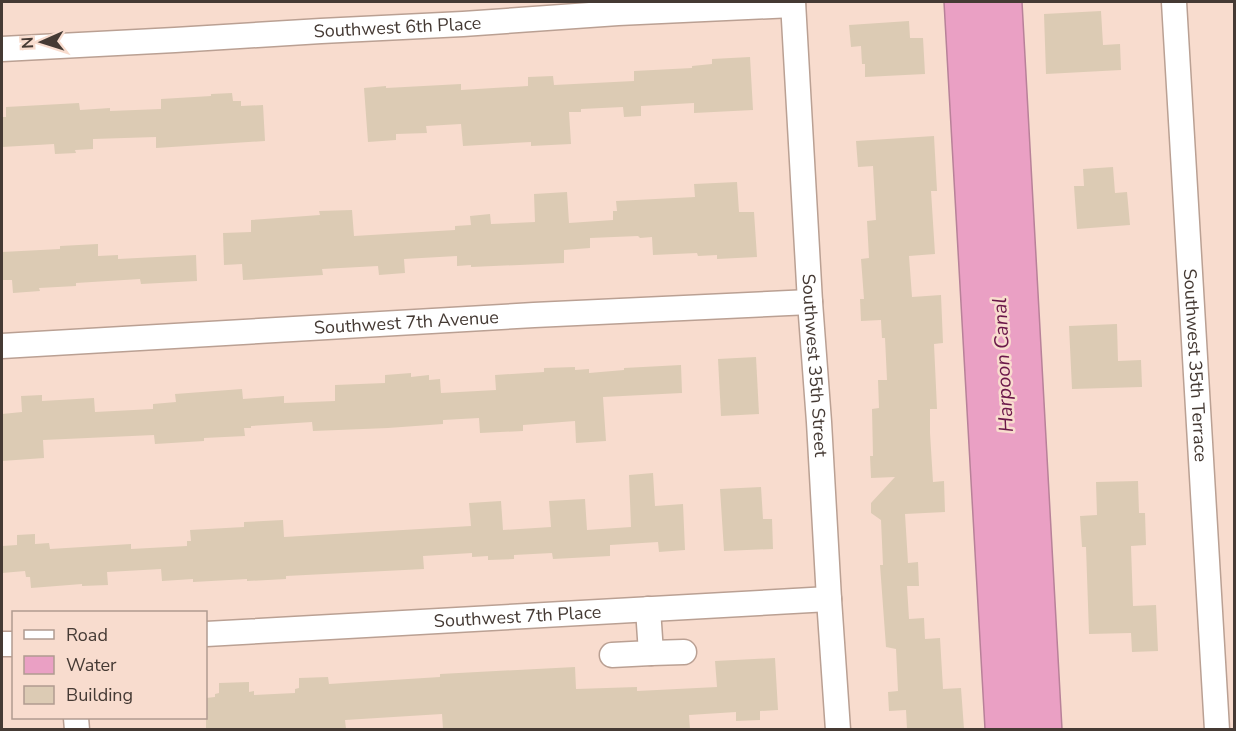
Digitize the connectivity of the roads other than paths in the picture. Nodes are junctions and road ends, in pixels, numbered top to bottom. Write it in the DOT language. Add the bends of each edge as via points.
graph roads {
  1 [pos="1174,2"];
  2 [pos="793,3"];
  3 [pos="2,49"];
  4 [pos="810,302"];
  5 [pos="2,346"];
  6 [pos="829,599"];
  7 [pos="648,609"];
  8 [pos="207,634"];
  9 [pos="684,652"];
  10 [pos="651,653"];
  11 [pos="612,655"];
  12 [pos="838,729"];
  13 [pos="1217,729"];
  1 -- 13 [label="street, Southwest 35th Terrace"];
  2 -- 3 [label="street, Southwest 6th Place"];
  2 -- 4 [label="street, Southwest 35th Street"];
  4 -- 5 [label="street, Southwest 7th Avenue"];
  4 -- 6 [label="street, Southwest 35th Street"];
  6 -- 7 [label="street, Southwest 7th Place"];
  6 -- 12 [label="street, Southwest 35th Street"];
  7 -- 8 [label="street, Southwest 7th Place"];
  7 -- 10 [label="street"];
  9 -- 10 [label="street"];
  10 -- 11 [label="street"];
}
